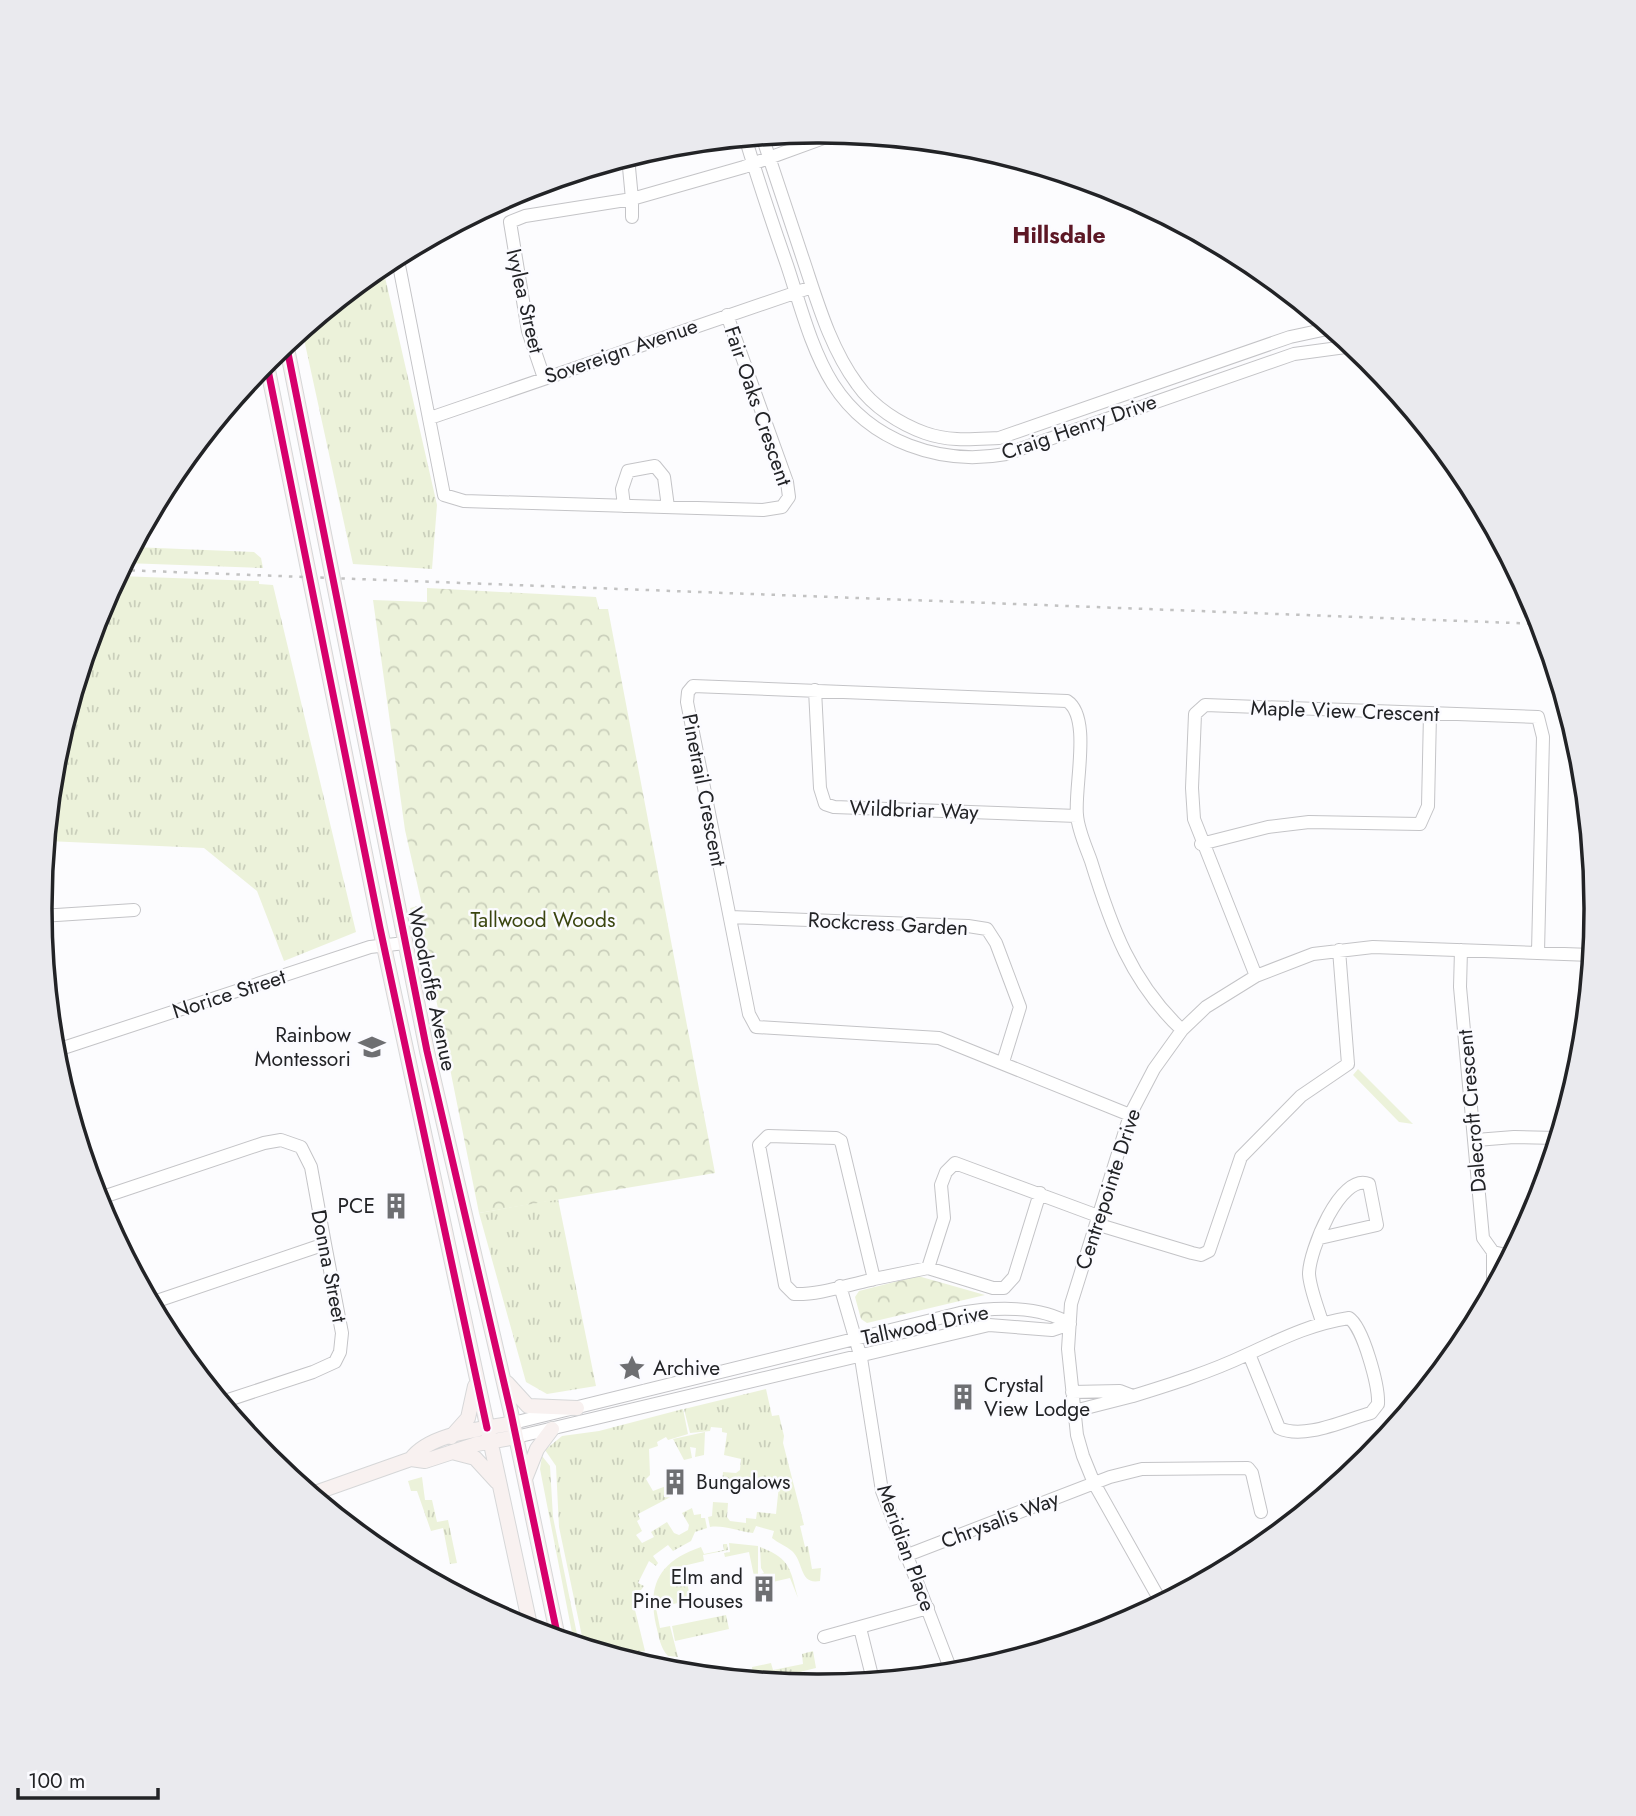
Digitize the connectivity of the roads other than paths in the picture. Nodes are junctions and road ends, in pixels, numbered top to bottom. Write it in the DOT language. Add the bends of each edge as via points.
graph roads {
  1 [pos="810,143"];
  2 [pos="765,144"];
  3 [pos="747,146"];
  4 [pos="770,158"];
  5 [pos="753,164"];
  6 [pos="629,167"];
  7 [pos="632,199"];
  8 [pos="632,217"];
  9 [pos="400,268"];
  10 [pos="813,287"];
  11 [pos="796,292"];
  12 [pos="727,315"];
  13 [pos="1321,330"];
  14 [pos="1339,348"];
  15 [pos="289,356"];
  16 [pos="269,375"];
  17 [pos="544,378"];
  18 [pos="430,418"];
  19 [pos="624,506"];
  20 [pos="668,507"];
  21 [pos="321,518"];
  22 [pos="299,522"];
  23 [pos="344,638"];
  24 [pos="321,641"];
  25 [pos="815,690"];
  26 [pos="1430,714"];
  27 [pos="1077,816"];
  28 [pos="1201,844"];
  29 [pos="134,910"];
  30 [pos="52,915"];
  31 [pos="730,918"];
  32 [pos="405,943"];
  33 [pos="384,945"];
  34 [pos="1339,950"];
  35 [pos="1461,950"];
  36 [pos="1538,952"];
  37 [pos="1582,954"];
  38 [pos="1255,976"];
  39 [pos="1182,1030"];
  40 [pos="65,1047"];
  41 [pos="1003,1062"];
  42 [pos="1130,1115"];
  43 [pos="1548,1139"];
  44 [pos="1476,1140"];
  45 [pos="1040,1193"];
  46 [pos="109,1195"];
  47 [pos="1097,1220"];
  48 [pos="1320,1238"];
  49 [pos="325,1244"];
  50 [pos="1493,1252"];
  51 [pos="1501,1254"];
  52 [pos="928,1268"];
  53 [pos="1493,1269"];
  54 [pos="874,1279"];
  55 [pos="840,1286"];
  56 [pos="161,1300"];
  57 [pos="1322,1322"];
  58 [pos="1070,1324"];
  59 [pos="857,1339"];
  60 [pos="1249,1354"];
  61 [pos="861,1358"];
  62 [pos="504,1379"];
  63 [pos="476,1381"];
  64 [pos="1072,1392"];
  65 [pos="1133,1396"];
  66 [pos="231,1399"];
  67 [pos="577,1408"];
  68 [pos="1074,1411"];
  69 [pos="552,1429"];
  70 [pos="515,1430"];
  71 [pos="489,1434"];
  72 [pos="451,1444"];
  73 [pos="525,1479"];
  74 [pos="498,1483"];
  75 [pos="1094,1483"];
  76 [pos="321,1491"];
  77 [pos="1261,1511"];
  78 [pos="905,1556"];
  79 [pos="1157,1595"];
  80 [pos="928,1608"];
  81 [pos="528,1616"];
  82 [pos="556,1627"];
  83 [pos="860,1628"];
  84 [pos="824,1637"];
  85 [pos="948,1662"];
  86 [pos="871,1672"];
  1 -- 4 [label="street, Ivylea Street"];
  2 -- 4 [label="street, Craig Henry Drive"];
  3 -- 5 [label="street, Craig Henry Drive"];
  4 -- 5 [label="street, Ivylea Street"];
  4 -- 10 [label="street, Craig Henry Drive"];
  5 -- 7 [label="street, Ivylea Street"];
  5 -- 11 [label="street, Craig Henry Drive"];
  6 -- 7 [label="street"];
  7 -- 8 [label="street"];
  7 -- 17 [label="street, Ivylea Street" via="510,222 528,331"];
  9 -- 18 [label="street"];
  10 -- 11 [label="street, Sovereign Avenue"];
  10 -- 13 [label="street, Craig Henry Drive" via="841,361 859,387 901,422 954,440 999,438 1290,337"];
  11 -- 12 [label="street, Sovereign Avenue"];
  11 -- 14 [label="street, Craig Henry Drive" via="820,359 850,405 911,447 978,460 1294,354"];
  12 -- 17 [label="street, Sovereign Avenue"];
  12 -- 20 [label="street, Fair Oaks Crescent" via="789,497 782,507 763,510"];
  15 -- 21 [label="main road, Woodroffe Avenue"];
  16 -- 22 [label="main road, Woodroffe Avenue"];
  17 -- 18 [label="street, Sovereign Avenue"];
  18 -- 19 [label="street, Fair Oaks Crescent" via="444,495 464,500"];
  19 -- 20 [label="street, Fair Oaks Crescent"];
  19 -- 20 [label="street" via="622,489 628,471 655,466 664,477"];
  21 -- 22 [label="main road"];
  21 -- 23 [label="main road, Woodroffe Avenue"];
  22 -- 24 [label="main road, Woodroffe Avenue"];
  23 -- 24 [label="main road"];
  23 -- 32 [label="main road, Woodroffe Avenue"];
  24 -- 33 [label="main road, Woodroffe Avenue"];
  25 -- 27 [label="street, Wildbriar Way" via="820,788 825,804"];
  25 -- 27 [label="street, Pinetrail Crescent" via="1067,701 1078,712 1080,722"];
  25 -- 31 [label="street, Pinetrail Crescent" via="693,686 688,692 709,826"];
  26 -- 28 [label="street" via="1428,806 1420,824 1309,822"];
  26 -- 28 [label="street, Maple View Crescent" via="1205,705 1195,714 1192,788"];
  26 -- 36 [label="street, Maple View Crescent" via="1538,717 1544,737"];
  27 -- 39 [label="street, Pinetrail Crescent" via="1124,953 1153,1002"];
  28 -- 38 [label="street, Maple View Crescent"];
  29 -- 30 [label="street"];
  31 -- 41 [label="street, Pinetrail Crescent" via="748,1014 756,1027 925,1035"];
  31 -- 41 [label="street, Rockcress Garden" via="987,929 1020,1007"];
  32 -- 33 [label="street, Norice Street"];
  32 -- 62 [label="main road, Woodroffe Avenue"];
  33 -- 40 [label="street, Norice Street"];
  33 -- 63 [label="main road, Woodroffe Avenue"];
  34 -- 35 [label="street, Centrepointe Drive"];
  34 -- 38 [label="street, Centrepointe Drive" via="1283,963"];
  34 -- 47 [label="street" via="1348,1064 1301,1096 1241,1157 1209,1251 1192,1253"];
  35 -- 36 [label="street, Centrepointe Drive"];
  35 -- 44 [label="street, Dalecroft Crescent" via="1460,987"];
  36 -- 37 [label="street, Centrepointe Drive"];
  38 -- 39 [label="street, Centrepointe Drive" via="1206,1007"];
  39 -- 42 [label="street, Centrepointe Drive" via="1154,1069"];
  41 -- 42 [label="street, Pinetrail Crescent"];
  42 -- 47 [label="street, Centrepointe Drive"];
  43 -- 44 [label="street"];
  44 -- 50 [label="street, Dalecroft Crescent" via="1483,1237"];
  45 -- 47 [label="street"];
  45 -- 52 [label="street" via="1010,1284 993,1289"];
  45 -- 52 [label="street" via="955,1163 941,1185 944,1218"];
  46 -- 49 [label="street, Donna Street" via="264,1143 292,1142 301,1147 311,1167"];
  47 -- 58 [label="street, Centrepointe Drive" via="1071,1304"];
  48 -- 48 [label="street" via="1377,1225 1367,1181 1345,1190"];
  48 -- 57 [label="street" via="1309,1274"];
  49 -- 56 [label="street"];
  49 -- 66 [label="street, Donna Street" via="342,1333 335,1362"];
  50 -- 51 [label="street"];
  50 -- 53 [label="street, Dalecroft Crescent"];
  52 -- 54 [label="street"];
  54 -- 55 [label="street"];
  54 -- 55 [label="street" via="841,1141 768,1136 759,1144 759,1151 788,1291 802,1294"];
  55 -- 59 [label="street, Meridian Place"];
  57 -- 60 [label="street"];
  57 -- 60 [label="street" via="1349,1318 1356,1324 1378,1391 1378,1404 1371,1413 1303,1431 1281,1430"];
  58 -- 59 [label="street, Tallwood Drive" via="1054,1314 986,1308"];
  58 -- 61 [label="street, Tallwood Drive" via="1052,1330 989,1325"];
  58 -- 64 [label="street, Centrepointe Drive"];
  59 -- 61 [label="street, Meridian Place"];
  59 -- 67 [label="street, Tallwood Drive"];
  60 -- 65 [label="street"];
  61 -- 69 [label="street, Tallwood Drive"];
  61 -- 78 [label="street, Meridian Place" via="882,1491"];
  62 -- 67 [label="main road" via="528,1406"];
  62 -- 70 [label="main road, Woodroffe Avenue"];
  63 -- 71 [label="main road, Woodroffe Avenue"];
  63 -- 72 [label="main road" via="468,1418"];
  64 -- 65 [label="street" via="1120,1391"];
  64 -- 68 [label="street, Centrepointe Drive"];
  65 -- 68 [label="street"];
  67 -- 70 [label="street, Tallwood Drive"];
  68 -- 75 [label="street, Centrepointe Drive" via="1077,1435"];
  69 -- 70 [label="street, Tallwood Drive"];
  69 -- 73 [label="main road" via="537,1449"];
  70 -- 71 [label="main road, Tallwood Drive"];
  70 -- 73 [label="main road, Woodroffe Avenue"];
  71 -- 72 [label="main road, Tallwood Drive"];
  71 -- 74 [label="main road, Woodroffe Avenue"];
  72 -- 74 [label="main road" via="475,1458"];
  72 -- 76 [label="main road, Tallwood Drive" via="418,1448 411,1459"];
  73 -- 82 [label="main road, Woodroffe Avenue"];
  74 -- 81 [label="main road, Woodroffe Avenue"];
  75 -- 77 [label="street, Chrysalis Way" via="1142,1469 1237,1466 1252,1473"];
  75 -- 78 [label="street, Chrysalis Way"];
  75 -- 79 [label="street, Centrepointe Drive"];
  78 -- 80 [label="street, Meridian Place"];
  80 -- 83 [label="street"];
  80 -- 85 [label="street, Meridian Place"];
  83 -- 84 [label="street"];
  83 -- 86 [label="street"];
}
